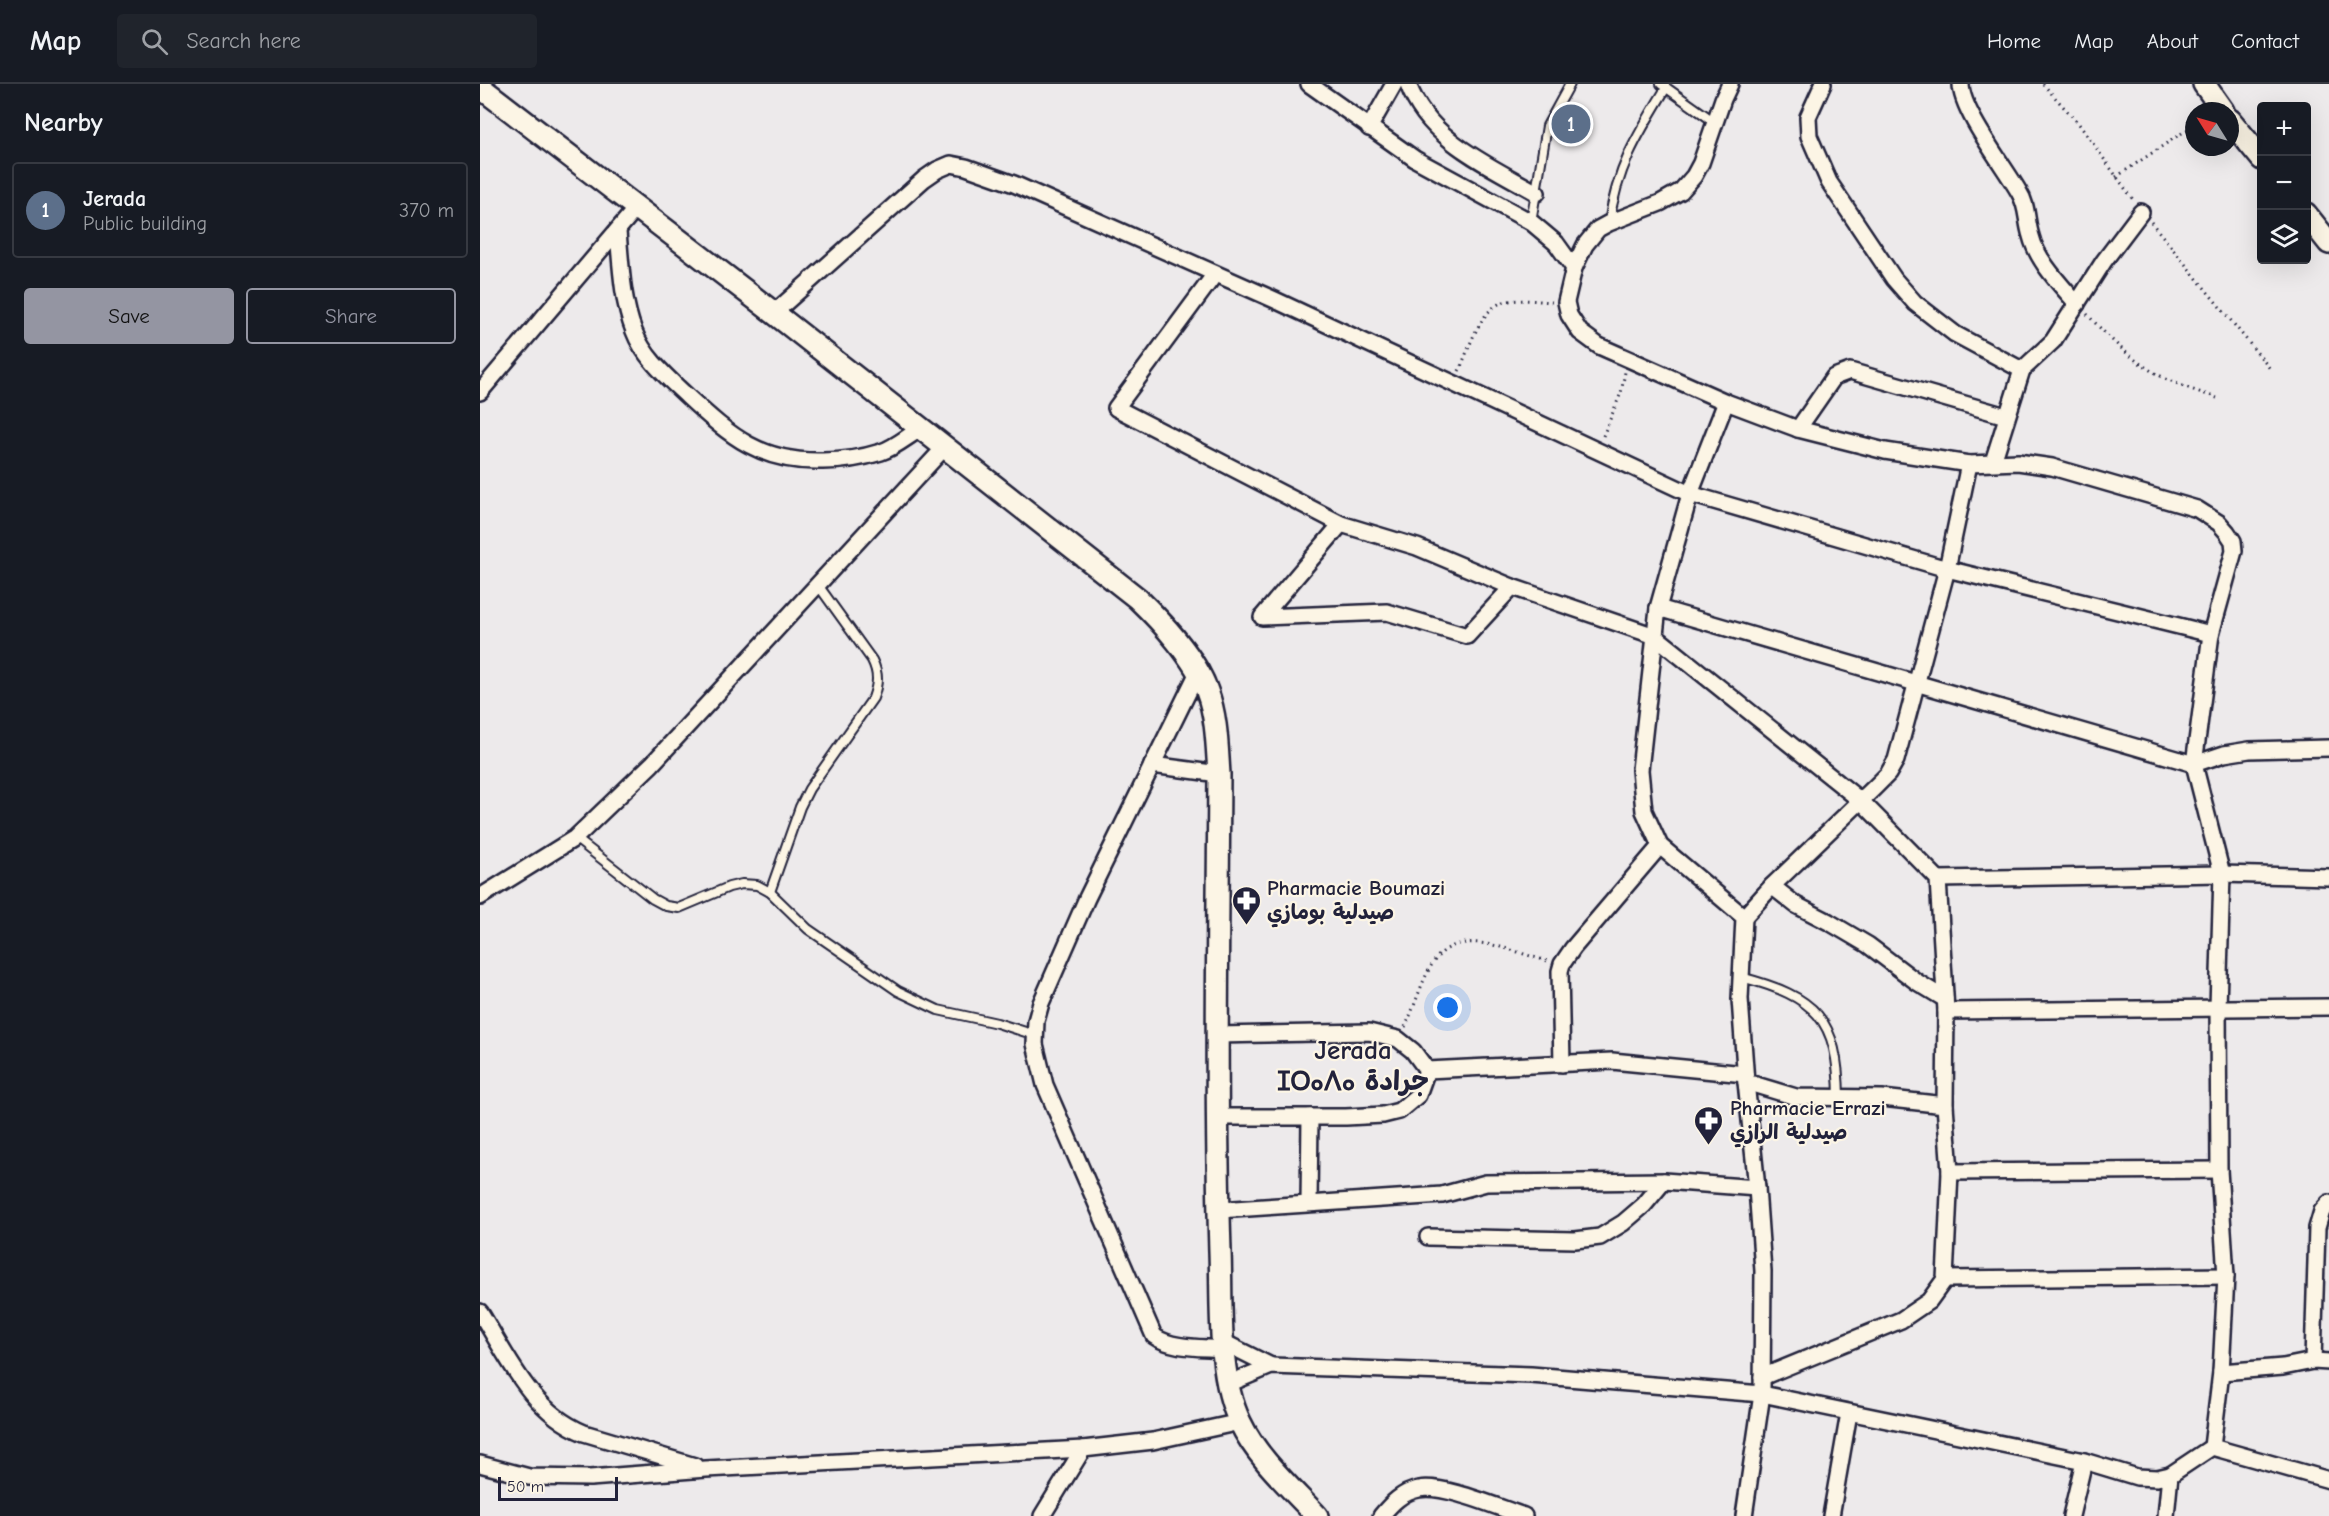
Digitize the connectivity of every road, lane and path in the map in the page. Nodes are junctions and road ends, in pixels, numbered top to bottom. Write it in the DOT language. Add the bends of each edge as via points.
graph roads {
  1 [pos="1309,84"];
  2 [pos="1394,84"];
  3 [pos="1408,84"];
  4 [pos="1570,84"];
  5 [pos="1730,84"];
  6 [pos="1823,84"];
  7 [pos="1960,84"];
  8 [pos="2043,84"];
  9 [pos="2204,84"];
  10 [pos="1664,86"];
  11 [pos="480,87"];
  12 [pos="2217,102"];
  13 [pos="1716,123"];
  14 [pos="1369,128"];
  15 [pos="2185,131"];
  16 [pos="2239,131"];
  17 [pos="2260,156"];
  18 [pos="2116,177"];
  19 [pos="1537,193"];
  20 [pos="638,207"];
  21 [pos="2141,212"];
  22 [pos="2311,219"];
  23 [pos="1531,222"];
  24 [pos="1610,223"];
  25 [pos="618,232"];
  26 [pos="2329,243"];
  27 [pos="1574,268"];
  28 [pos="1215,274"];
  29 [pos="1566,302"];
  30 [pos="2077,304"];
  31 [pos="774,313"];
  32 [pos="1627,358"];
  33 [pos="2022,370"];
  34 [pos="2271,370"];
  35 [pos="1453,384"];
  36 [pos="480,392"];
  37 [pos="2217,398"];
  38 [pos="1726,402"];
  39 [pos="2006,416"];
  40 [pos="920,429"];
  41 [pos="1798,429"];
  42 [pos="944,448"];
  43 [pos="1597,452"];
  44 [pos="1993,462"];
  45 [pos="1969,464"];
  46 [pos="1690,494"];
  47 [pos="1341,524"];
  48 [pos="1947,569"];
  49 [pos="818,585"];
  50 [pos="1512,587"];
  51 [pos="1658,608"];
  52 [pos="2211,634"];
  53 [pos="1655,636"];
  54 [pos="1198,672"];
  55 [pos="1917,685"];
  56 [pos="2329,748"];
  57 [pos="2194,764"];
  58 [pos="1152,765"];
  59 [pos="1219,774"];
  60 [pos="1861,801"];
  61 [pos="575,838"];
  62 [pos="1660,846"];
  63 [pos="2222,874"];
  64 [pos="2329,877"];
  65 [pos="1938,879"];
  66 [pos="1772,886"];
  67 [pos="770,892"];
  68 [pos="480,897"];
  69 [pos="1744,917"];
  70 [pos="1562,964"];
  71 [pos="1741,977"];
  72 [pos="1946,1005"];
  73 [pos="2218,1007"];
  74 [pos="2329,1007"];
  75 [pos="1035,1035"];
  76 [pos="1217,1035"];
  77 [pos="1398,1039"];
  78 [pos="1562,1064"];
  79 [pos="1427,1070"];
  80 [pos="1745,1078"];
  81 [pos="1839,1098"];
  82 [pos="1945,1105"];
  83 [pos="1218,1117"];
  84 [pos="1310,1117"];
  85 [pos="2219,1170"];
  86 [pos="1950,1172"];
  87 [pos="1664,1181"];
  88 [pos="1757,1188"];
  89 [pos="1309,1203"];
  90 [pos="2329,1203"];
  91 [pos="1219,1210"];
  92 [pos="1428,1237"];
  93 [pos="2226,1276"];
  94 [pos="1946,1279"];
  95 [pos="480,1312"];
  96 [pos="1223,1346"];
  97 [pos="2313,1361"];
  98 [pos="2329,1362"];
  99 [pos="1271,1366"];
  100 [pos="2221,1372"];
  101 [pos="1762,1377"];
  102 [pos="1228,1384"];
  103 [pos="1762,1395"];
  104 [pos="1849,1413"];
  105 [pos="1240,1422"];
  106 [pos="2212,1447"];
  107 [pos="1083,1449"];
  108 [pos="2084,1461"];
  109 [pos="480,1464"];
  110 [pos="706,1469"];
  111 [pos="2170,1475"];
  112 [pos="2329,1480"];
  113 [pos="1042,1516"];
  114 [pos="1317,1516"];
  115 [pos="1381,1516"];
  116 [pos="1524,1516"];
  117 [pos="1744,1516"];
  118 [pos="1831,1516"];
  119 [pos="2071,1516"];
  120 [pos="2166,1516"];
  1 -- 14 [label="street"];
  2 -- 14 [label="street"];
  3 -- 19 [label="street" via="1423,113 1440,132"];
  4 -- 19 [label="lane" via="1548,126"];
  5 -- 13 [label="street"];
  6 -- 33 [label="street" via="1808,117 1809,135 1829,182 1894,279 1915,303 1955,334"];
  7 -- 30 [label="street" via="1986,141 2021,194 2031,237 2049,270"];
  8 -- 18 [label="path" via="2079,124"];
  9 -- 12 [label="main road"];
  10 -- 13 [label="lane"];
  10 -- 24 [label="lane" via="1633,142 1620,175"];
  11 -- 20 [label="main road"];
  13 -- 24 [label="street" via="1701,163 1681,191"];
  14 -- 23 [label="street" via="1415,159"];
  15 -- 18 [label="path"];
  16 -- 17 [label="main road"];
  18 -- 21 [label="path"];
  19 -- 23 [label="lane"];
  20 -- 25 [label="street"];
  20 -- 31 [label="main road"];
  21 -- 30 [label="street"];
  21 -- 34 [label="path"];
  22 -- 26 [label="main road"];
  23 -- 27 [label="street" via="1556,243"];
  24 -- 27 [label="street" via="1589,240"];
  25 -- 36 [label="street"];
  25 -- 40 [label="street" via="626,306 645,351 695,404 747,444 798,462 843,461 882,452"];
  27 -- 29 [label="street"];
  28 -- 31 [label="street" via="1014,184 951,164 924,179"];
  28 -- 35 [label="street"];
  28 -- 47 [label="street" via="1116,408"];
  29 -- 32 [label="street" via="1580,332 1599,346"];
  29 -- 35 [label="path" via="1497,303 1486,313"];
  30 -- 33 [label="street" via="2053,341"];
  30 -- 37 [label="path" via="2112,340 2154,373"];
  31 -- 40 [label="main road"];
  32 -- 38 [label="street"];
  32 -- 43 [label="path" via="1621,393"];
  33 -- 39 [label="street"];
  35 -- 43 [label="street"];
  38 -- 41 [label="street"];
  38 -- 46 [label="street"];
  39 -- 41 [label="street" via="1850,371 1834,377"];
  39 -- 44 [label="street"];
  40 -- 42 [label="main road"];
  41 -- 45 [label="street" via="1885,451"];
  42 -- 49 [label="street"];
  42 -- 54 [label="main road" via="1137,598 1160,621"];
  43 -- 46 [label="street"];
  44 -- 45 [label="street"];
  44 -- 52 [label="street" via="2052,467 2197,509 2219,524 2233,541 2234,551"];
  45 -- 48 [label="street"];
  46 -- 48 [label="street"];
  46 -- 51 [label="street"];
  47 -- 50 [label="street" via="1417,547"];
  47 -- 50 [label="street" via="1262,617 1387,612 1467,636"];
  48 -- 52 [label="street"];
  48 -- 55 [label="street"];
  49 -- 61 [label="street" via="651,765"];
  49 -- 67 [label="lane" via="872,660 878,683 873,698 809,789"];
  50 -- 53 [label="street"];
  51 -- 53 [label="street"];
  51 -- 55 [label="street"];
  52 -- 57 [label="street"];
  53 -- 60 [label="street"];
  53 -- 62 [label="street" via="1640,770 1644,811"];
  54 -- 58 [label="street"];
  54 -- 59 [label="main road" via="1210,701"];
  55 -- 57 [label="street"];
  55 -- 60 [label="street" via="1896,760 1888,774"];
  56 -- 57 [label="street" via="2248,750"];
  57 -- 63 [label="street"];
  58 -- 59 [label="street"];
  58 -- 75 [label="street" via="1041,1003"];
  59 -- 76 [label="main road"];
  60 -- 65 [label="street"];
  60 -- 66 [label="street"];
  61 -- 67 [label="lane" via="666,906 679,908 742,884 758,885"];
  61 -- 68 [label="street"];
  62 -- 69 [label="street"];
  62 -- 70 [label="street"];
  63 -- 64 [label="street"];
  63 -- 65 [label="street"];
  63 -- 73 [label="street"];
  65 -- 72 [label="street"];
  66 -- 69 [label="street"];
  66 -- 72 [label="street" via="1796,905 1868,945"];
  67 -- 75 [label="lane" via="808,929 898,991 938,1010"];
  69 -- 71 [label="street"];
  70 -- 77 [label="path" via="1479,942 1453,946 1434,962"];
  70 -- 78 [label="street"];
  71 -- 80 [label="street"];
  71 -- 81 [label="lane" via="1774,986 1815,1010 1830,1033"];
  72 -- 73 [label="street"];
  72 -- 82 [label="street"];
  73 -- 74 [label="street"];
  73 -- 85 [label="street"];
  75 -- 96 [label="street" via="1045,1085 1154,1336 1175,1344"];
  76 -- 77 [label="street" via="1368,1032"];
  76 -- 83 [label="main road"];
  77 -- 79 [label="street"];
  78 -- 79 [label="street"];
  78 -- 80 [label="street" via="1612,1061"];
  79 -- 84 [label="street" via="1418,1095 1399,1112"];
  80 -- 81 [label="street" via="1796,1097"];
  80 -- 88 [label="street"];
  81 -- 82 [label="street" via="1904,1099"];
  82 -- 86 [label="street"];
  83 -- 84 [label="street"];
  83 -- 91 [label="main road"];
  84 -- 89 [label="street"];
  85 -- 86 [label="street"];
  85 -- 93 [label="street"];
  86 -- 94 [label="street"];
  87 -- 88 [label="street"];
  87 -- 89 [label="street" via="1486,1183 1442,1195"];
  87 -- 92 [label="street" via="1644,1205 1600,1237"];
  88 -- 101 [label="street" via="1763,1271"];
  89 -- 91 [label="street"];
  90 -- 97 [label="street" via="2317,1228"];
  91 -- 96 [label="main road"];
  93 -- 94 [label="street"];
  93 -- 100 [label="street"];
  94 -- 101 [label="street" via="1929,1301 1901,1320"];
  95 -- 110 [label="street" via="532,1396 552,1416 584,1433"];
  96 -- 99 [label="street"];
  96 -- 102 [label="main road"];
  97 -- 98 [label="street"];
  97 -- 100 [label="street"];
  99 -- 102 [label="street"];
  99 -- 103 [label="street" via="1531,1375"];
  100 -- 106 [label="street"];
  101 -- 103 [label="street"];
  102 -- 105 [label="main road"];
  103 -- 104 [label="street"];
  103 -- 117 [label="street"];
  104 -- 108 [label="street"];
  104 -- 118 [label="street"];
  105 -- 107 [label="street" via="1153,1441"];
  105 -- 114 [label="main road" via="1255,1446"];
  106 -- 111 [label="street"];
  106 -- 112 [label="street"];
  107 -- 110 [label="street"];
  107 -- 113 [label="street"];
  108 -- 111 [label="street" via="2137,1477"];
  108 -- 119 [label="street"];
  109 -- 110 [label="street" via="529,1477 590,1478"];
  111 -- 120 [label="street"];
  115 -- 116 [label="street" via="1403,1494 1420,1488 1448,1491"];
}
